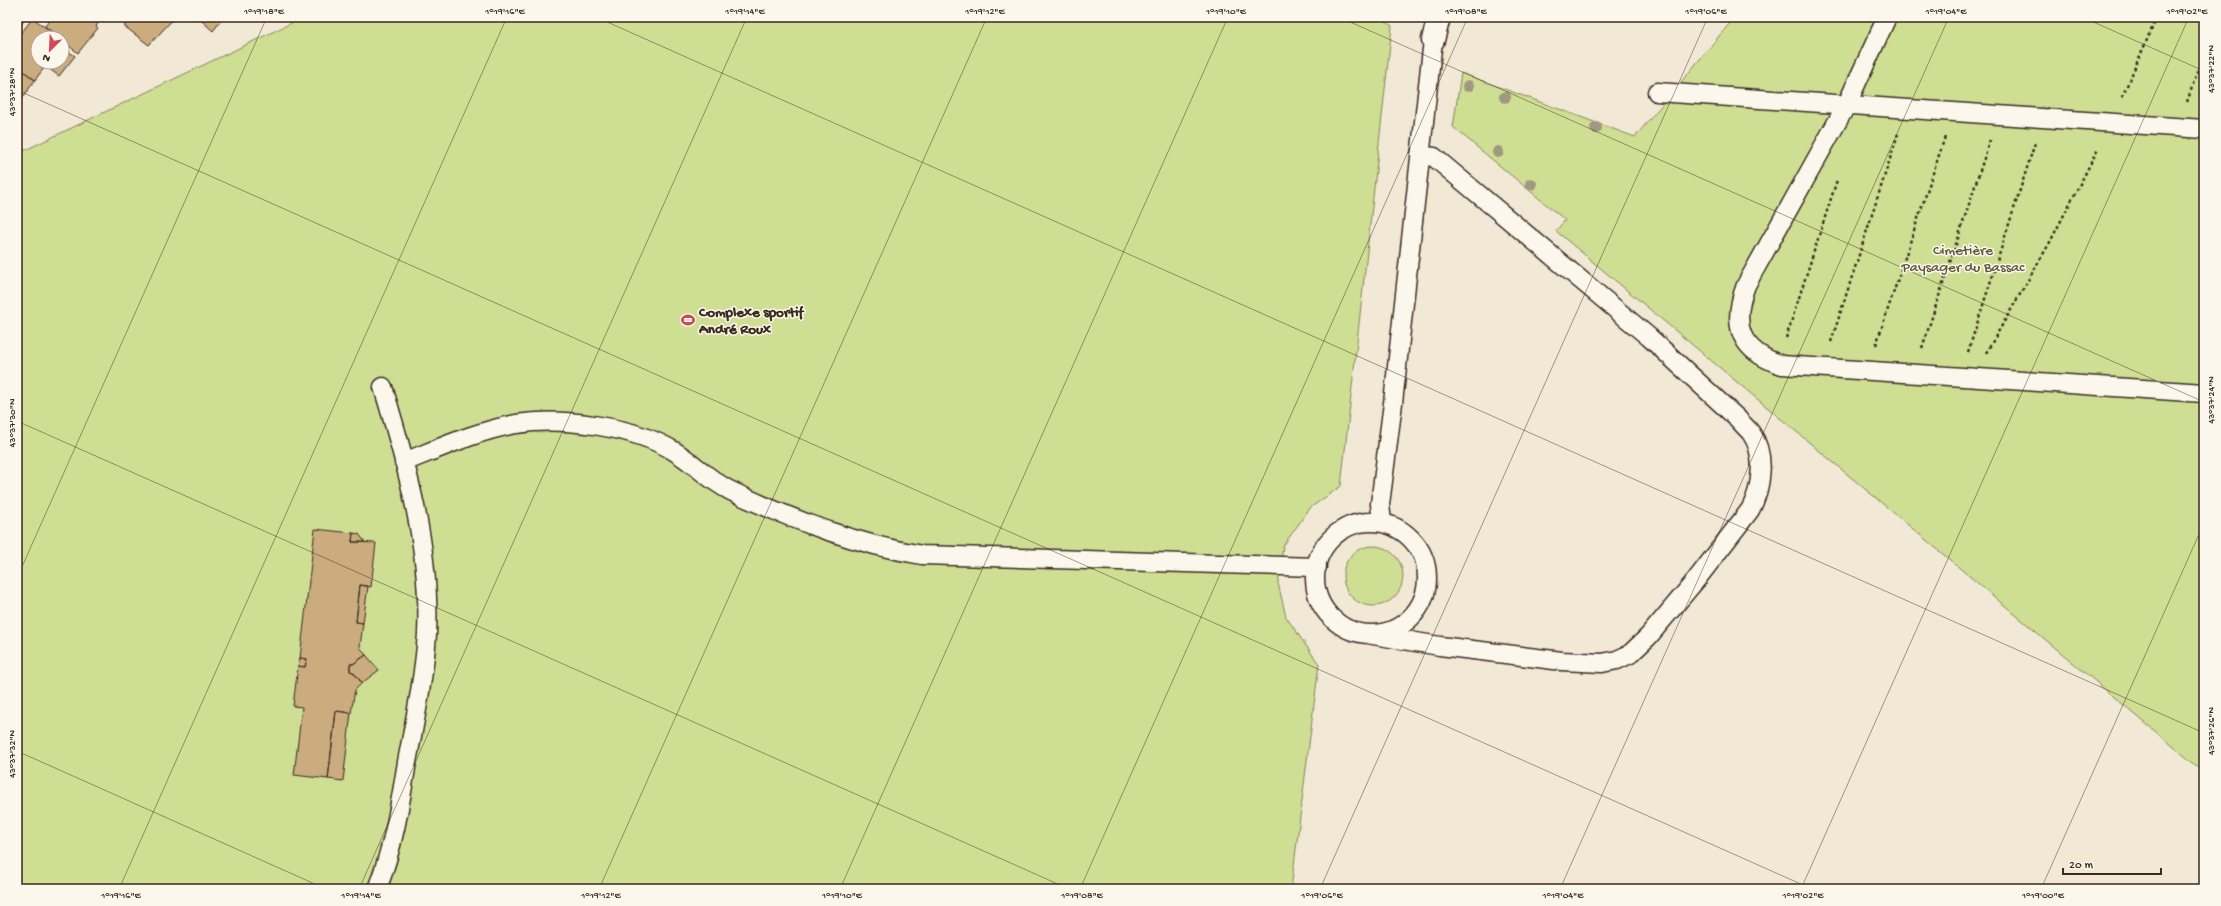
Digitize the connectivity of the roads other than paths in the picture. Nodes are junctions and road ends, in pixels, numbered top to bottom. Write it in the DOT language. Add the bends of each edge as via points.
graph roads {
  1 [pos="1439,17"];
  2 [pos="1887,17"];
  3 [pos="1433,40"];
  4 [pos="1657,92"];
  5 [pos="1846,106"];
  6 [pos="2204,129"];
  7 [pos="1420,155"];
  8 [pos="383,387"];
  9 [pos="2204,393"];
  10 [pos="404,462"];
  11 [pos="1382,523"];
  12 [pos="1316,567"];
  13 [pos="1367,634"];
  14 [pos="377,889"];
  1 -- 3 [label="street"];
  2 -- 5 [label="lane"];
  3 -- 7 [label="lane"];
  4 -- 5 [label="lane"];
  5 -- 6 [label="lane"];
  5 -- 9 [label="lane" via="1740,300 1738,322 1741,333 1757,352 1777,363"];
  7 -- 11 [label="lane" via="1380,504"];
  7 -- 13 [label="lane" via="1434,157 1649,337 1738,419 1751,433 1757,445 1759,482 1757,498 1750,510 1710,563 1648,637 1630,654 1617,660 1602,663 1569,662"];
  8 -- 10 [label="lane"];
  10 -- 12 [label="lane" via="469,437 516,424 548,423 608,427 674,451 729,490 788,516 846,539 886,549 922,555"];
  10 -- 14 [label="lane" via="421,544 427,633 422,681 396,823"];
  11 -- 12 [label="lane" via="1361,523 1344,528 1330,540 1320,554"];
  11 -- 13 [label="lane" via="1397,528 1413,540 1420,551 1428,575 1425,594 1417,611 1402,624 1385,632"];
  12 -- 13 [label="lane" via="1316,590 1323,606 1335,620 1350,630"];
}
